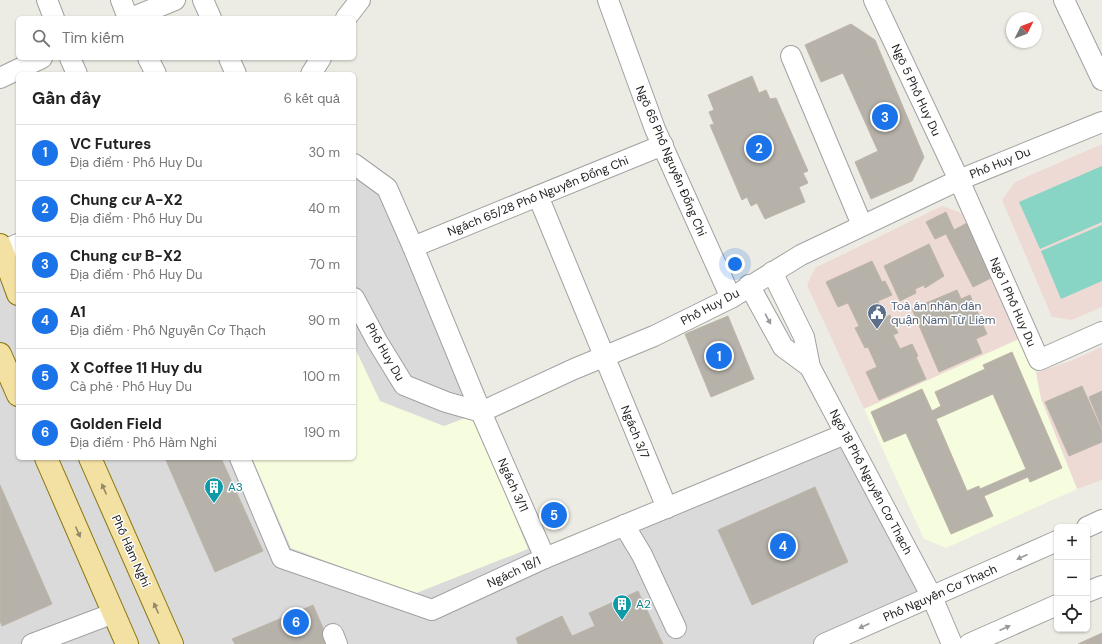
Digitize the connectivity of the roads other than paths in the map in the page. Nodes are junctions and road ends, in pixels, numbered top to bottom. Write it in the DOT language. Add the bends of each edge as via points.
graph roads {
  1 [pos="47,0"];
  2 [pos="121,0"];
  3 [pos="175,0"];
  4 [pos="203,0"];
  5 [pos="360,0"];
  6 [pos="608,0"];
  7 [pos="874,0"];
  8 [pos="1064,0"];
  9 [pos="53,16"];
  10 [pos="129,16"];
  11 [pos="135,16"];
  12 [pos="210,16"];
  13 [pos="348,16"];
  14 [pos="791,56"];
  15 [pos="38,60"];
  16 [pos="71,60"];
  17 [pos="149,60"];
  18 [pos="230,60"];
  19 [pos="320,60"];
  20 [pos="76,72"];
  21 [pos="155,72"];
  22 [pos="235,72"];
  23 [pos="312,72"];
  24 [pos="0,78"];
  25 [pos="1102,80"];
  26 [pos="1102,122"];
  27 [pos="663,145"];
  28 [pos="356,165"];
  29 [pos="959,180"];
  30 [pos="538,196"];
  31 [pos="862,225"];
  32 [pos="413,247"];
  33 [pos="5,248"];
  34 [pos="772,272"];
  35 [pos="749,285"];
  36 [pos="16,287"];
  37 [pos="730,298"];
  38 [pos="356,302"];
  39 [pos="1102,332"];
  40 [pos="0,354"];
  41 [pos="604,356"];
  42 [pos="810,367"];
  43 [pos="16,390"];
  44 [pos="480,412"];
  45 [pos="845,434"];
  46 [pos="47,460"];
  47 [pos="91,460"];
  48 [pos="241,460"];
  49 [pos="667,508"];
  50 [pos="1102,520"];
  51 [pos="624,526"];
  52 [pos="1090,526"];
  53 [pos="1054,542"];
  54 [pos="545,558"];
  55 [pos="1102,586"];
  56 [pos="1090,591"];
  57 [pos="932,597"];
  58 [pos="1054,607"];
  59 [pos="114,613"];
  60 [pos="676,628"];
  61 [pos="32,644"];
  62 [pos="127,644"];
  63 [pos="172,644"];
  64 [pos="824,644"];
  65 [pos="952,644"];
  66 [pos="969,644"];
  1 -- 9 [label="street"];
  2 -- 10 [label="street"];
  3 -- 11 [label="street"];
  4 -- 12 [label="street"];
  5 -- 13 [label="street"];
  6 -- 27 [label="street, Ngõ 65 Phố Nguyễn Đổng Chi" via="642,98"];
  7 -- 29 [label="street, Ngõ 5 Phố Huy Du"];
  8 -- 25 [label="street"];
  14 -- 31 [label="street"];
  15 -- 24 [label="street"];
  16 -- 20 [label="street"];
  17 -- 21 [label="street"];
  18 -- 22 [label="street"];
  19 -- 23 [label="street"];
  26 -- 29 [label="street, Phố Huy Du"];
  27 -- 30 [label="street, Ngách 65/28 Phố Nguyễn Đổng Chi"];
  27 -- 37 [label="street, Ngõ 65 Phố Nguyễn Đổng Chi"];
  28 -- 32 [label="street, Ngách 3/11" via="387,188"];
  29 -- 31 [label="street, Phố Huy Du"];
  29 -- 39 [label="street, Ngõ 1 Phố Huy Du" via="1039,360"];
  30 -- 32 [label="street, Ngách 65/28 Phố Nguyễn Đổng Chi"];
  30 -- 41 [label="street, Ngách 3/7"];
  31 -- 34 [label="street, Phố Huy Du"];
  32 -- 44 [label="street, Ngách 3/11"];
  33 -- 36 [label="main road"];
  34 -- 35 [label="street, Phố Huy Du"];
  34 -- 42 [label="street, Ngõ 18 Phố Nguyễn Cơ Thạch" via="804,337"];
  35 -- 37 [label="street, Phố Huy Du"];
  35 -- 42 [label="street, Ngõ 18 Phố Nguyễn Cơ Thạch, one-way" via="783,347"];
  37 -- 41 [label="street, Phố Huy Du" via="654,336"];
  38 -- 44 [label="street, Phố Huy Du" via="404,385"];
  40 -- 43 [label="main road"];
  41 -- 44 [label="street, Phố Huy Du"];
  41 -- 49 [label="street, Ngách 3/7"];
  42 -- 45 [label="street, Ngõ 18 Phố Nguyễn Cơ Thạch"];
  44 -- 54 [label="street, Ngách 3/11"];
  45 -- 49 [label="street, Ngách 18/1"];
  45 -- 57 [label="street, Ngõ 18 Phố Nguyễn Cơ Thạch"];
  46 -- 59 [label="main road, one-way"];
  63 -- 47 [label="main road, Phố Hàm Nghi, one-way"];
  48 -- 54 [label="street, Ngách 18/1" via="282,558 432,610"];
  49 -- 51 [label="street, Ngách 18/1"];
  50 -- 52 [label="street"];
  51 -- 54 [label="street, Ngách 18/1"];
  51 -- 60 [label="street" via="642,555"];
  53 -- 57 [label="street, Phố Nguyễn Cơ Thạch, one-way"];
  55 -- 56 [label="street"];
  57 -- 64 [label="street, Phố Nguyễn Cơ Thạch, one-way"];
  57 -- 65 [label="street, Ngõ 18 Phố Nguyễn Cơ Thạch"];
  66 -- 58 [label="street, one-way"];
  59 -- 61 [label="street"];
  59 -- 62 [label="main road"];
}
